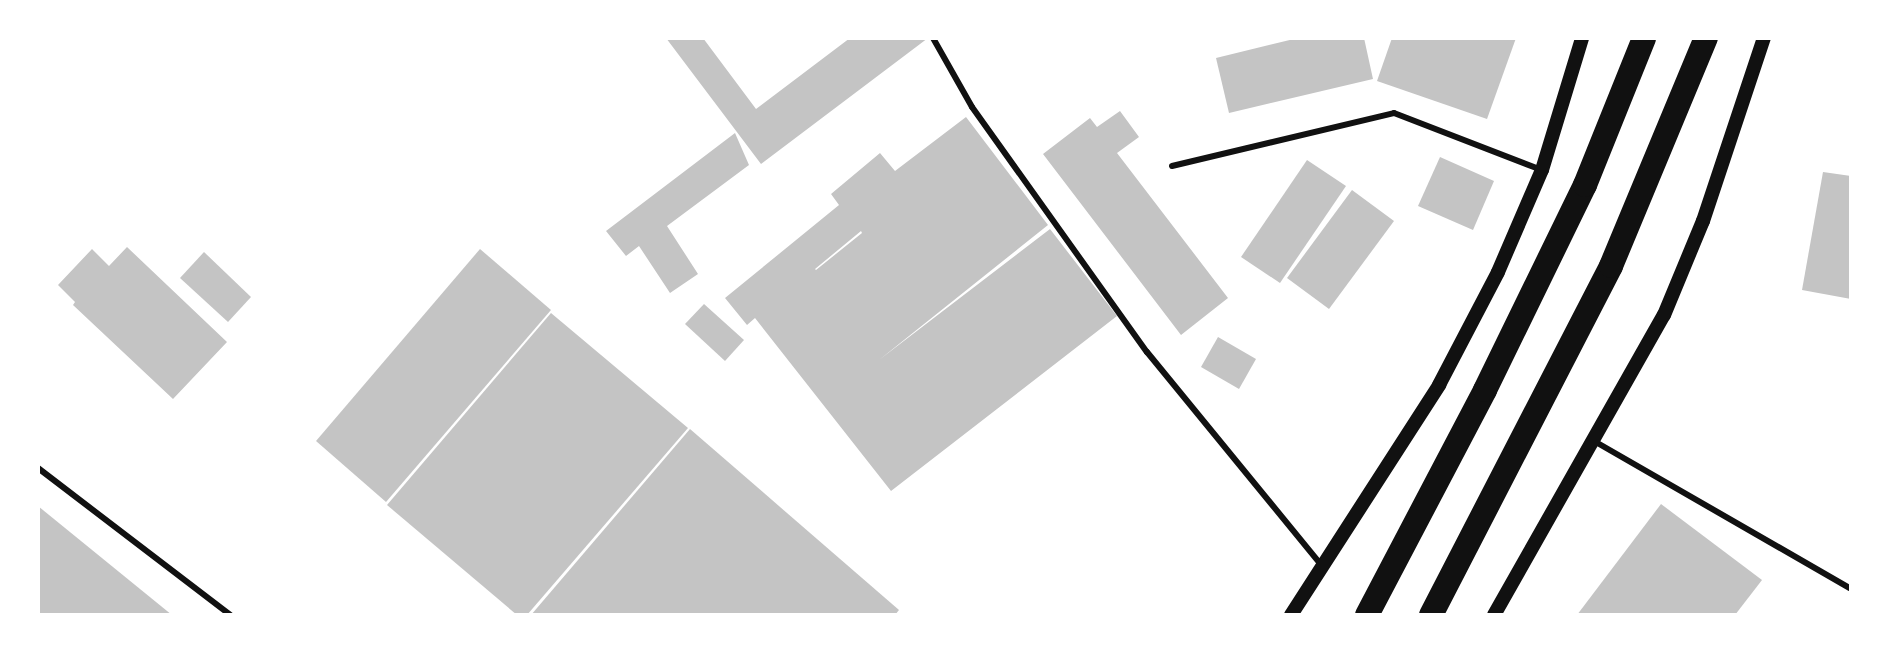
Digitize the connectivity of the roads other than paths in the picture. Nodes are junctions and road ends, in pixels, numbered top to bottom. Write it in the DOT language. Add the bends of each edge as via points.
graph roads {
  1 [pos="933,38"];
  2 [pos="1582,38"];
  3 [pos="1644,38"];
  4 [pos="1706,38"];
  5 [pos="1764,38"];
  6 [pos="1172,166"];
  7 [pos="1542,170"];
  8 [pos="1594,441"];
  9 [pos="38,468"];
  10 [pos="1322,566"];
  11 [pos="1851,589"];
  12 [pos="230,615"];
  13 [pos="1291,615"];
  14 [pos="1367,615"];
  15 [pos="1431,615"];
  16 [pos="1494,615"];
  1 -- 10 [label="lane" via="972,107 1147,352"];
  2 -- 7 [label="street"];
  3 -- 14 [label="highway" via="1585,185"];
  4 -- 15 [label="highway" via="1611,266"];
  5 -- 8 [label="street" via="1703,221 1664,315"];
  6 -- 7 [label="lane" via="1394,113"];
  7 -- 10 [label="street" via="1498,272 1439,385"];
  8 -- 11 [label="lane"];
  8 -- 16 [label="street"];
  9 -- 12 [label="lane"];
  10 -- 13 [label="street"];
}
